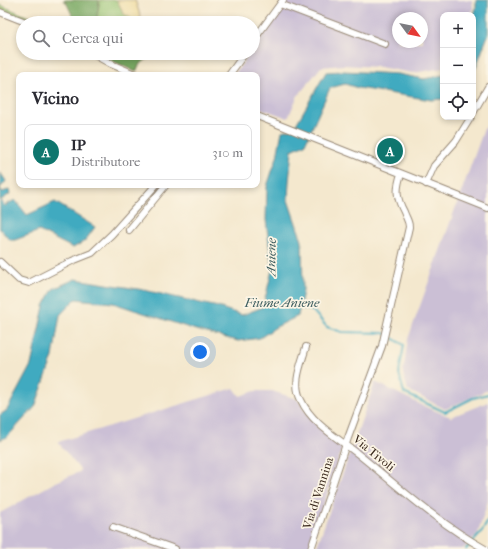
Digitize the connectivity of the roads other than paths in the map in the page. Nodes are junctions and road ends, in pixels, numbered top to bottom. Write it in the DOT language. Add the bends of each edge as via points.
graph roads {
  1 [pos="282,2"];
  2 [pos="0,12"];
  3 [pos="16,18"];
  4 [pos="260,32"];
  5 [pos="385,44"];
  6 [pos="104,60"];
  7 [pos="240,60"];
  8 [pos="131,72"];
  9 [pos="231,72"];
  10 [pos="488,87"];
  11 [pos="476,108"];
  12 [pos="260,117"];
  13 [pos="469,120"];
  14 [pos="401,174"];
  15 [pos="426,184"];
  16 [pos="153,188"];
  17 [pos="164,188"];
  18 [pos="488,208"];
  19 [pos="129,230"];
  20 [pos="0,262"];
  21 [pos="306,347"];
  22 [pos="346,444"];
  23 [pos="113,527"];
  24 [pos="483,548"];
  25 [pos="174,549"];
  26 [pos="311,549"];
  1 -- 4 [label="street"];
  1 -- 5 [label="street"];
  2 -- 3 [label="street"];
  6 -- 8 [label="street"];
  7 -- 9 [label="street"];
  10 -- 11 [label="street"];
  12 -- 14 [label="street"];
  13 -- 15 [label="street" via="456,141 434,166"];
  14 -- 15 [label="street"];
  14 -- 22 [label="street, Via di Vannina" via="397,196 409,227 382,346"];
  15 -- 18 [label="street"];
  16 -- 20 [label="street" via="92,253 29,283 19,280"];
  17 -- 19 [label="street"];
  21 -- 22 [label="street, Via Tivoli" via="296,384 301,401 323,428"];
  22 -- 24 [label="street, Via Tivoli" via="431,513"];
  22 -- 26 [label="street, Via di Vannina"];
  23 -- 25 [label="street"];
}
